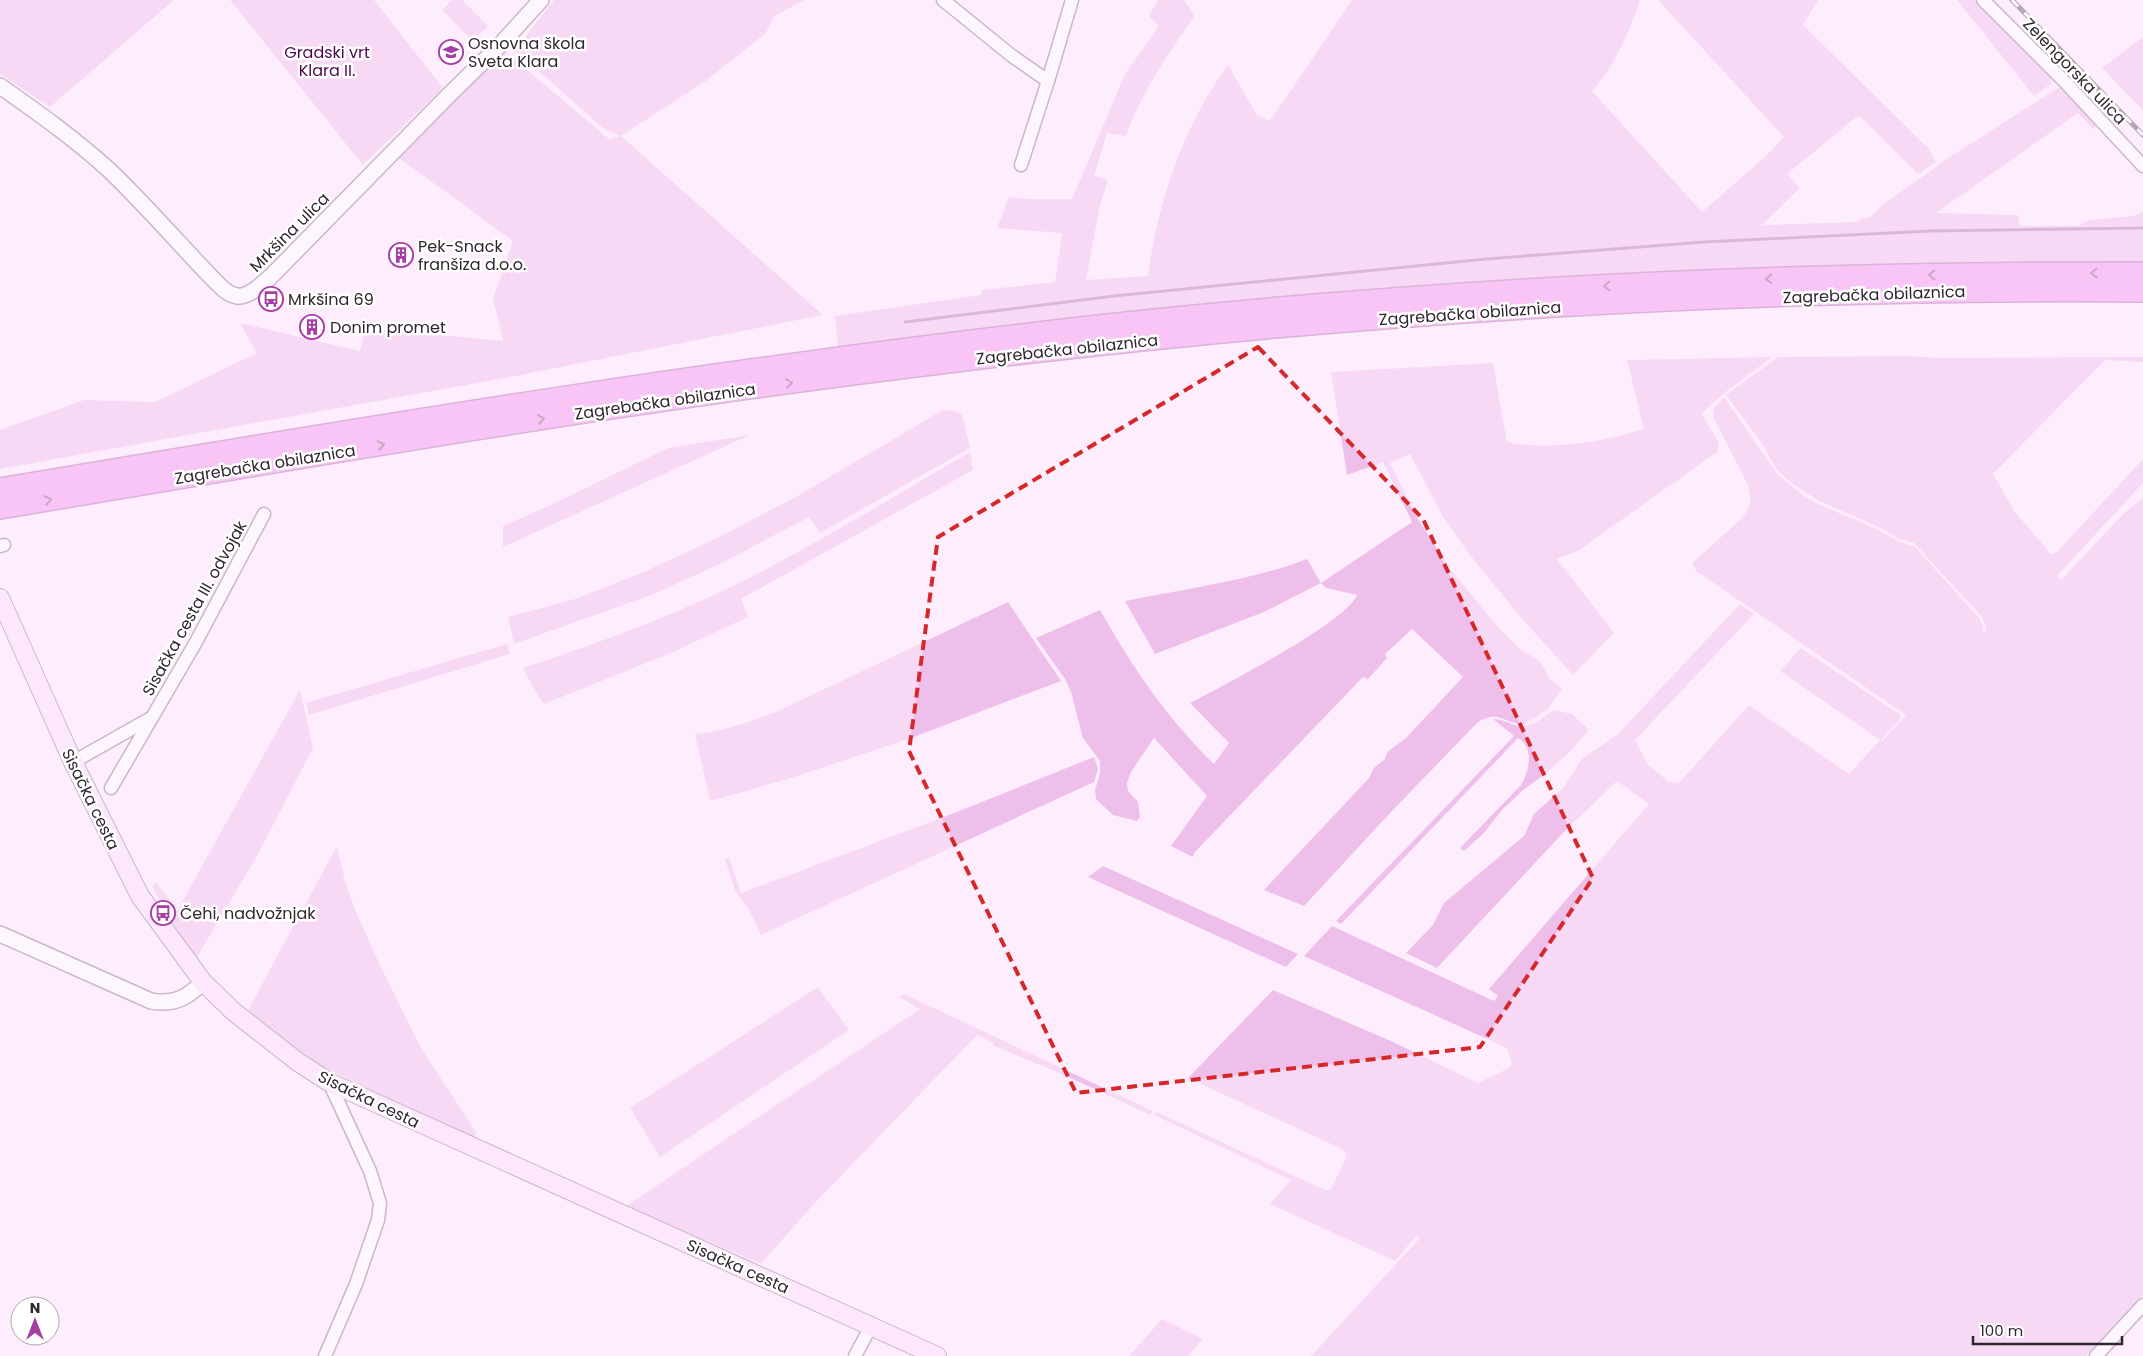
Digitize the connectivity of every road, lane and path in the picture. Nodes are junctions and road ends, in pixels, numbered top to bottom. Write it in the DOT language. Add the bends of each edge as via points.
graph roads {
  1 [pos="542,0"];
  2 [pos="943,0"];
  3 [pos="1072,0"];
  4 [pos="1983,0"];
  5 [pos="1048,82"];
  6 [pos="0,86"];
  7 [pos="1021,165"];
  8 [pos="2143,166"];
  9 [pos="2143,273"];
  10 [pos="2143,291"];
  11 [pos="0,489"];
  12 [pos="0,508"];
  13 [pos="264,514"];
  14 [pos="0,598"];
  15 [pos="152,717"];
  16 [pos="73,762"];
  17 [pos="111,788"];
  18 [pos="0,934"];
  19 [pos="204,982"];
  20 [pos="329,1082"];
  21 [pos="2143,1305"];
  22 [pos="870,1326"];
  23 [pos="325,1356"];
  24 [pos="855,1356"];
  25 [pos="937,1356"];
  26 [pos="2096,1356"];
  1 -- 6 [label="street, Mrkšina ulica" via="290,257 252,292 237,296 220,286 106,168"];
  2 -- 5 [label="street"];
  3 -- 5 [label="street"];
  4 -- 8 [label="street, Zelengorska ulica"];
  5 -- 7 [label="street"];
  9 -- 11 [label="highway, Zagrebačka obilaznica, one-way" via="1840,276 1622,285 1433,296 1130,323 721,373"];
  12 -- 10 [label="highway, Zagrebačka obilaznica, one-way" via="734,390 1134,341 1434,315 1625,303 1914,292"];
  13 -- 15 [label="street, Sisačka cesta III. odvojak"];
  14 -- 16 [label="main road, Sisačka cesta"];
  15 -- 16 [label="street, Sisačka cesta III. odvojak"];
  15 -- 17 [label="street, Sisačka cesta III. odvojak"];
  16 -- 19 [label="main road, Sisačka cesta" via="140,896"];
  18 -- 19 [label="street" via="151,1001 177,1001"];
  19 -- 20 [label="main road, Sisačka cesta" via="269,1040"];
  20 -- 22 [label="main road, Sisačka cesta"];
  20 -- 23 [label="street" via="370,1171 380,1203 378,1220 356,1284"];
  21 -- 26 [label="street"];
  22 -- 24 [label="street"];
  22 -- 25 [label="main road, Sisačka cesta"];
}
